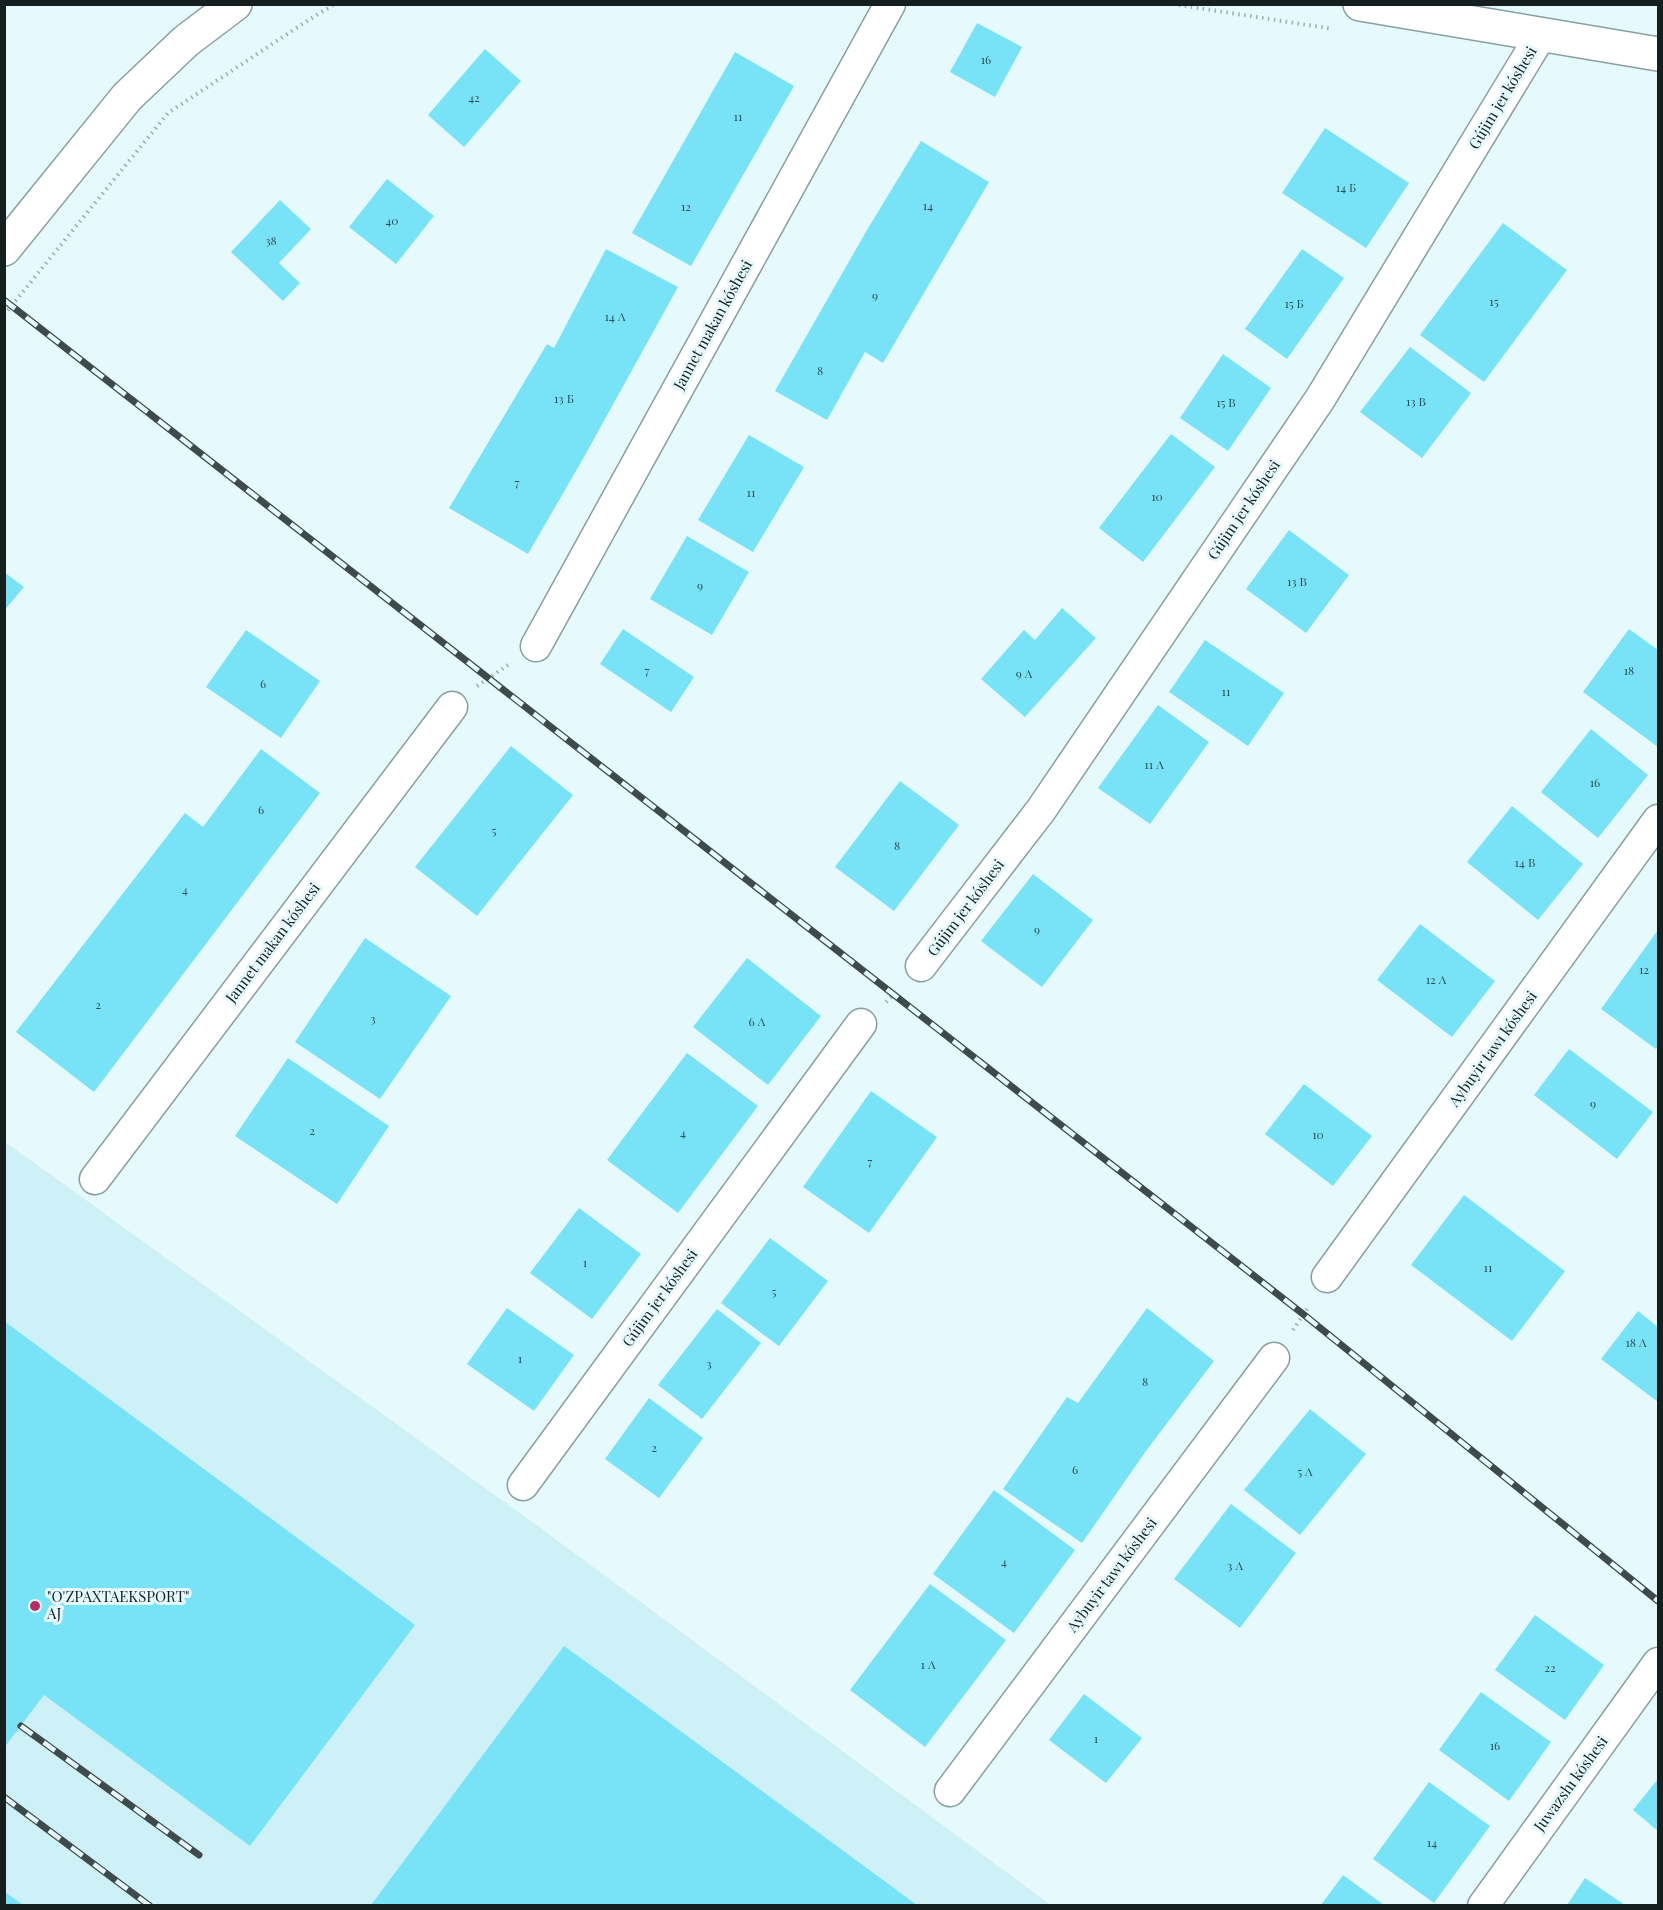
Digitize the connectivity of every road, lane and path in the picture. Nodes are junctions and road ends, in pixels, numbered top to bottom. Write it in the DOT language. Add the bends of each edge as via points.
graph roads {
  1 [pos="235,4"];
  2 [pos="334,4"];
  3 [pos="890,4"];
  4 [pos="1360,4"];
  5 [pos="1541,35"];
  6 [pos="1659,54"];
  7 [pos="4,249"];
  8 [pos="4,315"];
  9 [pos="536,646"];
  10 [pos="452,707"];
  11 [pos="1659,820"];
  12 [pos="921,966"];
  13 [pos="861,1024"];
  14 [pos="95,1179"];
  15 [pos="1327,1277"];
  16 [pos="1274,1358"];
  17 [pos="523,1485"];
  18 [pos="1659,1663"];
  19 [pos="950,1791"];
  20 [pos="1483,1905"];
  1 -- 7 [label="street" via="186,41 127,97"];
  2 -- 8 [label="path" via="168,113"];
  3 -- 9 [label="street, Jannet makan kóshesi"];
  4 -- 5 [label="street"];
  5 -- 6 [label="street"];
  5 -- 12 [label="street, Gújim jer kóshesi" via="1320,399 1041,810"];
  9 -- 10 [label="path"];
  10 -- 14 [label="street, Jannet makan kóshesi"];
  11 -- 15 [label="street, Aybuyir tawı kóshesi"];
  12 -- 13 [label="path"];
  13 -- 17 [label="street, Gújim jer kóshesi"];
  15 -- 16 [label="path"];
  16 -- 19 [label="street, Aybuyir tawı kóshesi"];
  18 -- 20 [label="street, Juwazshı kóshesi"];
}
